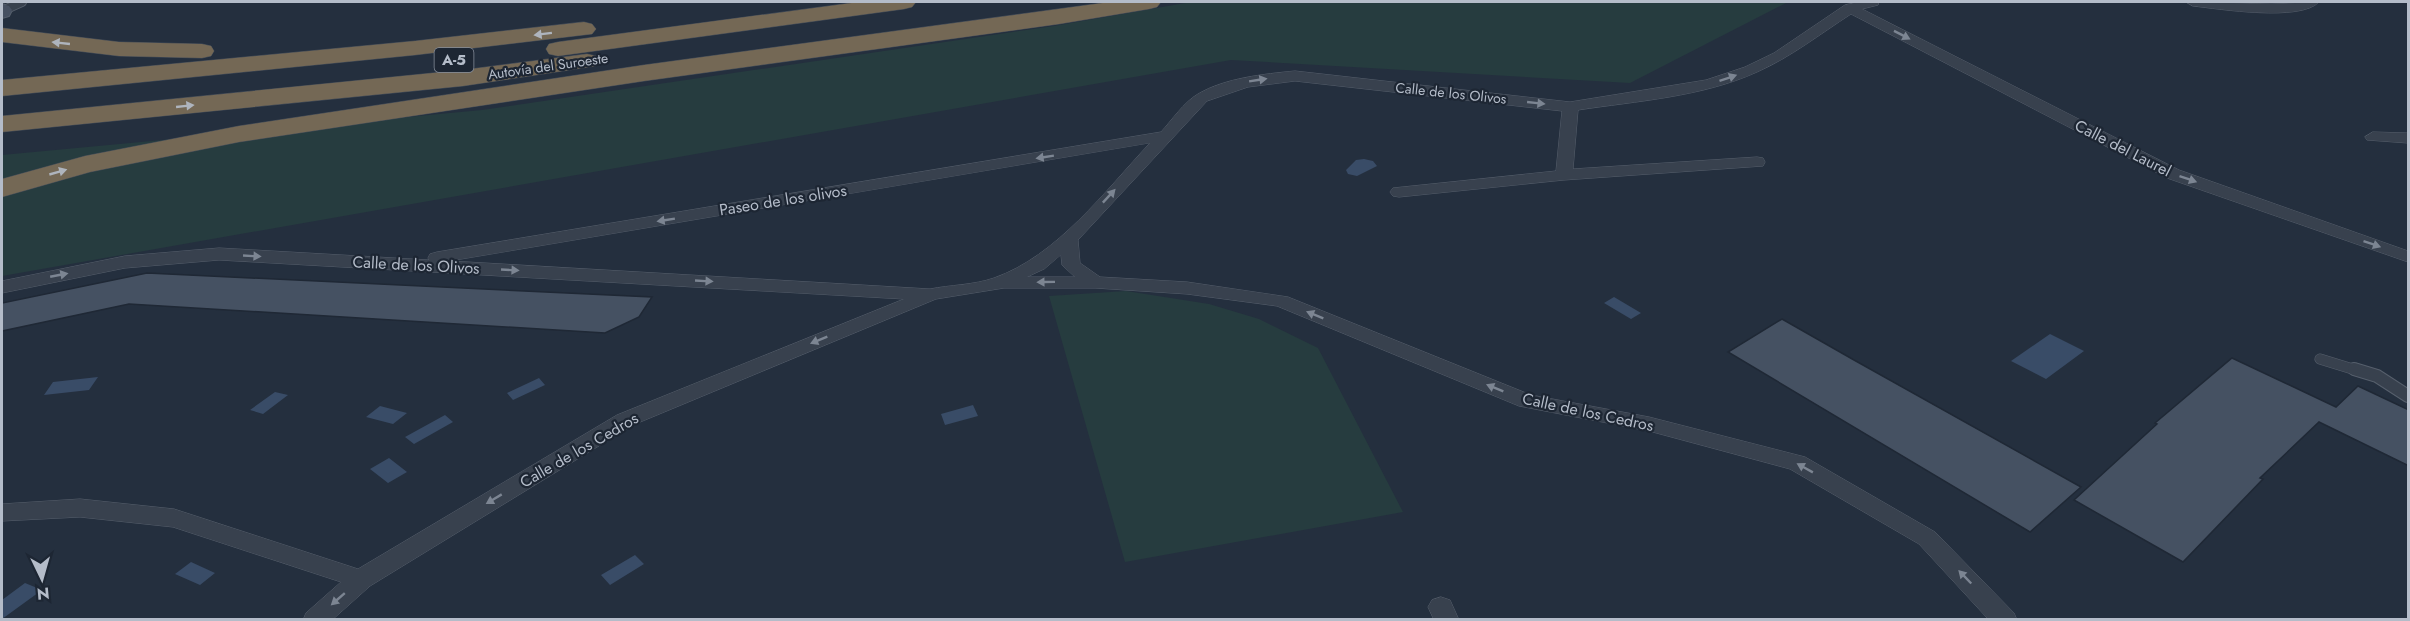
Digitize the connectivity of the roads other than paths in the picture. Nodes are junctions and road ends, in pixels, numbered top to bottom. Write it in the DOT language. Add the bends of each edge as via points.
graph roads {
  1 [pos="22,2"];
  2 [pos="809,2"];
  3 [pos="904,2"];
  4 [pos="1022,2"];
  5 [pos="1116,2"];
  6 [pos="1149,2"];
  7 [pos="1874,2"];
  8 [pos="2193,2"];
  9 [pos="2312,2"];
  10 [pos="1850,8"];
  11 [pos="2,11"];
  12 [pos="2,35"];
  13 [pos="507,38"];
  14 [pos="644,73"];
  15 [pos="463,78"];
  16 [pos="2,88"];
  17 [pos="2,104"];
  18 [pos="1570,107"];
  19 [pos="2,124"];
  20 [pos="1165,136"];
  21 [pos="2373,137"];
  22 [pos="2409,138"];
  23 [pos="2,141"];
  24 [pos="1757,162"];
  25 [pos="1564,175"];
  26 [pos="2,188"];
  27 [pos="1399,192"];
  28 [pos="1069,239"];
  29 [pos="2409,257"];
  30 [pos="401,264"];
  31 [pos="1095,282"];
  32 [pos="997,284"];
  33 [pos="2,286"];
  34 [pos="834,289"];
  35 [pos="932,294"];
  36 [pos="856,324"];
  37 [pos="2320,359"];
  38 [pos="2409,396"];
  39 [pos="2,513"];
  40 [pos="361,579"];
  41 [pos="315,620"];
  42 [pos="2006,620"];
  1 -- 11 [label="lane"];
  2 -- 13 [label="highway, one-way"];
  3 -- 17 [label="highway, Autovía del Suroeste / A-5" via="509,55"];
  4 -- 15 [label="highway, Autovía del Suroeste / A-5"];
  5 -- 15 [label="highway" via="550,73"];
  6 -- 14 [label="highway"];
  7 -- 10 [label="street, Calle de los Olivos"];
  8 -- 9 [label="street" via="2242,7 2302,6"];
  18 -- 10 [label="street, Calle de los Olivos, one-way" via="1708,84 1750,70 1779,56"];
  10 -- 29 [label="street, Calle del Laurel, one-way" via="2173,174"];
  13 -- 12 [label="highway, one-way" via="455,37 342,47 196,51 119,49"];
  13 -- 16 [label="highway"];
  14 -- 23 [label="highway" via="233,120"];
  26 -- 14 [label="highway, one-way" via="156,149"];
  19 -- 15 [label="highway, Autovía del Suroeste / A-5, one-way"];
  20 -- 18 [label="street, Calle de los Olivos, one-way" via="1202,98 1228,86 1295,76"];
  18 -- 25 [label="street"];
  28 -- 20 [label="street, Calle de los Olivos, one-way"];
  20 -- 30 [label="street, Paseo de los olivos, one-way"];
  21 -- 22 [label="street"];
  24 -- 25 [label="street"];
  25 -- 27 [label="street"];
  28 -- 31 [label="street" via="1071,265"];
  28 -- 32 [label="street, Calle de los Olivos" via="1037,265"];
  33 -- 30 [label="street, Calle de los Olivos, one-way" via="125,262 219,254"];
  30 -- 34 [label="street, Calle de los Olivos, one-way"];
  31 -- 32 [label="street, Calle de los Cedros, one-way"];
  42 -- 31 [label="street, Calle de los Cedros, one-way" via="1927,538 1797,463 1649,424 1527,401 1281,301 1187,288"];
  32 -- 35 [label="street"];
  34 -- 35 [label="street, Calle de los Olivos"];
  34 -- 36 [label="street" via="857,304"];
  35 -- 36 [label="street, Calle de los Cedros"];
  36 -- 40 [label="street, Calle de los Cedros, one-way" via="625,420"];
  37 -- 38 [label="lane" via="2377,376"];
  39 -- 40 [label="street" via="80,508 174,518"];
  40 -- 41 [label="street, Calle de los Cedros, one-way"];
}
